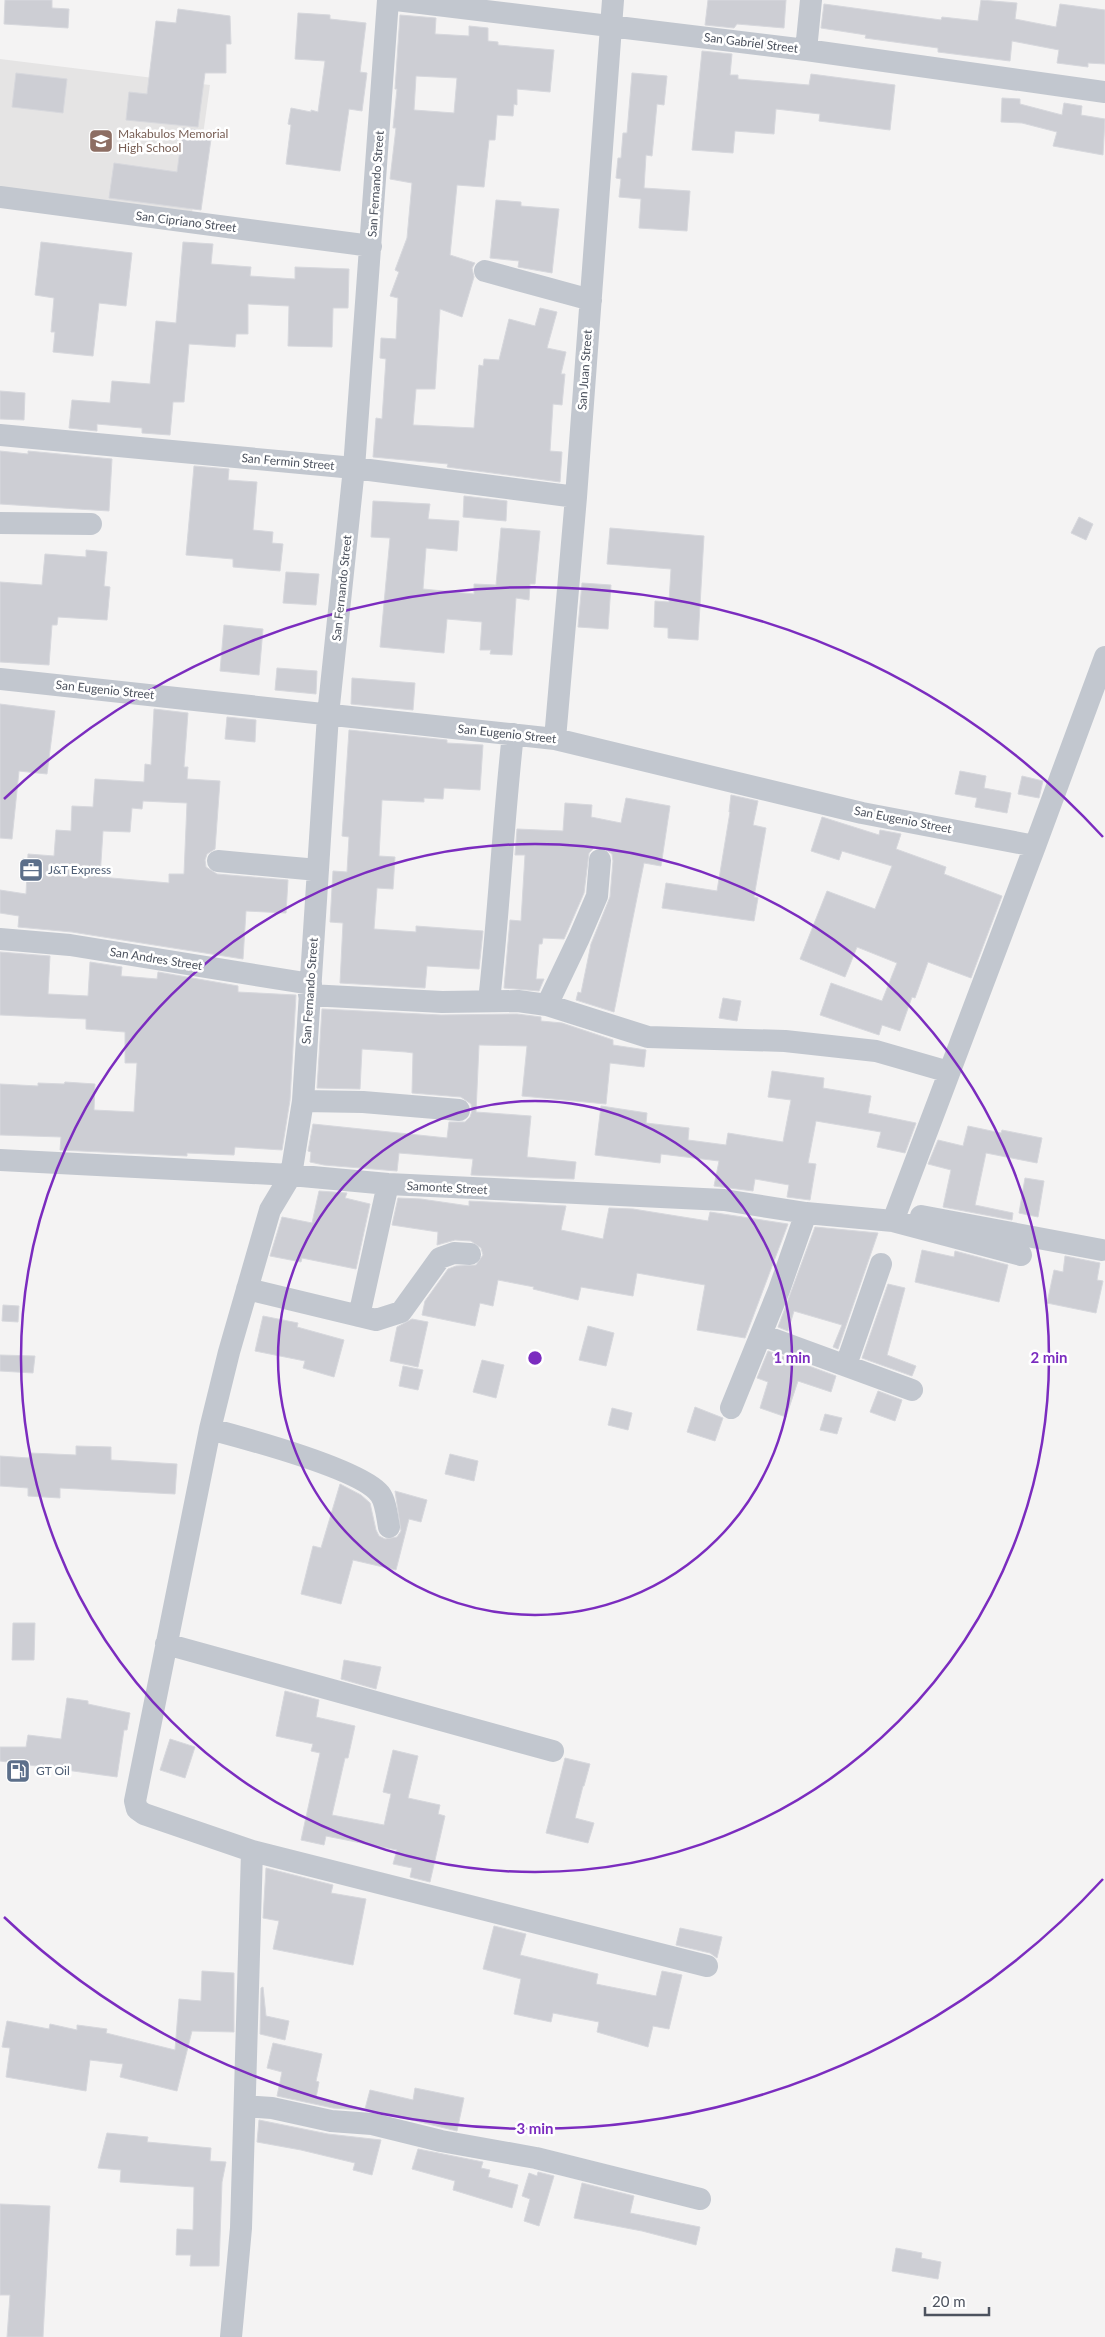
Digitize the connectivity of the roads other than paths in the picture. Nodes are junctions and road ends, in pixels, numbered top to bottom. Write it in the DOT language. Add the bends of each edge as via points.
graph roads {
  1 [pos="388,0"];
  2 [pos="396,0"];
  3 [pos="613,0"];
  4 [pos="811,0"];
  5 [pos="611,27"];
  6 [pos="806,50"];
  7 [pos="1105,92"];
  8 [pos="0,197"];
  9 [pos="371,246"];
  10 [pos="485,271"];
  11 [pos="591,300"];
  12 [pos="0,435"];
  13 [pos="354,468"];
  14 [pos="576,498"];
  15 [pos="0,523"];
  16 [pos="91,524"];
  17 [pos="1105,657"];
  18 [pos="0,679"];
  19 [pos="328,716"];
  20 [pos="513,734"];
  21 [pos="555,739"];
  22 [pos="1036,846"];
  23 [pos="600,860"];
  24 [pos="218,861"];
  25 [pos="318,870"];
  26 [pos="0,938"];
  27 [pos="310,989"];
  28 [pos="490,1000"];
  29 [pos="547,1005"];
  30 [pos="949,1072"];
  31 [pos="303,1101"];
  32 [pos="460,1110"];
  33 [pos="0,1160"];
  34 [pos="291,1175"];
  35 [pos="388,1184"];
  36 [pos="806,1213"];
  37 [pos="894,1217"];
  38 [pos="1102,1250"];
  39 [pos="470,1254"];
  40 [pos="1021,1255"];
  41 [pos="881,1264"];
  42 [pos="247,1289"];
  43 [pos="358,1316"];
  44 [pos="762,1335"];
  45 [pos="846,1365"];
  46 [pos="912,1390"];
  47 [pos="731,1408"];
  48 [pos="210,1429"];
  49 [pos="389,1527"];
  50 [pos="166,1644"];
  51 [pos="553,1750"];
  52 [pos="252,1851"];
  53 [pos="707,1966"];
  54 [pos="245,2106"];
  55 [pos="700,2199"];
  56 [pos="231,2337"];
  1 -- 9 [label="street, San Fernando Street"];
  2 -- 5 [label="street, San Gabriel Street"];
  3 -- 5 [label="street, San Juan Street"];
  4 -- 6 [label="street"];
  5 -- 6 [label="street, San Gabriel Street"];
  5 -- 11 [label="street, San Juan Street"];
  6 -- 7 [label="street, San Gabriel Street"];
  8 -- 9 [label="street, San Cipriano Street"];
  9 -- 13 [label="street, San Fernando Street"];
  10 -- 11 [label="street"];
  11 -- 14 [label="street, San Juan Street"];
  12 -- 13 [label="street, San Fermin Street"];
  13 -- 14 [label="street, San Fermin Street"];
  13 -- 19 [label="street, San Fernando Street"];
  14 -- 21 [label="street, San Juan Street"];
  15 -- 16 [label="street"];
  17 -- 22 [label="street"];
  18 -- 19 [label="street, San Eugenio Street"];
  19 -- 20 [label="street, San Eugenio Street"];
  19 -- 25 [label="street, San Fernando Street"];
  20 -- 21 [label="street, San Eugenio Street"];
  20 -- 28 [label="street"];
  21 -- 22 [label="street, San Eugenio Street" via="862,813"];
  22 -- 30 [label="street"];
  23 -- 29 [label="street" via="597,896"];
  24 -- 25 [label="street"];
  25 -- 27 [label="street, San Fernando Street"];
  26 -- 27 [label="street, San Andres Street" via="70,944"];
  27 -- 28 [label="street, San Andres Street" via="442,1002"];
  27 -- 31 [label="street, San Fernando Street"];
  28 -- 29 [label="street, San Andres Street"];
  29 -- 30 [label="street, San Andres Street" via="648,1037 785,1041 876,1051"];
  30 -- 37 [label="street"];
  31 -- 32 [label="street"];
  31 -- 34 [label="street, San Fernando Street"];
  33 -- 34 [label="street, Samonte Street"];
  34 -- 35 [label="street, Samonte Street"];
  34 -- 42 [label="street" via="270,1210"];
  35 -- 36 [label="street, Samonte Street" via="724,1200"];
  35 -- 43 [label="street"];
  36 -- 37 [label="street, Samonte Street"];
  36 -- 44 [label="street"];
  37 -- 38 [label="street" via="937,1217"];
  37 -- 40 [label="street"];
  39 -- 43 [label="street" via="454,1253 440,1258 401,1312 376,1320"];
  41 -- 45 [label="street"];
  42 -- 43 [label="street"];
  42 -- 48 [label="street"];
  44 -- 45 [label="street"];
  44 -- 47 [label="street"];
  45 -- 46 [label="street"];
  48 -- 49 [label="street" via="285,1450 370,1483 381,1496"];
  48 -- 50 [label="street"];
  50 -- 51 [label="street"];
  50 -- 52 [label="street" via="135,1800 137,1809"];
  52 -- 53 [label="street"];
  52 -- 54 [label="street"];
  54 -- 55 [label="street" via="272,2108 331,2121 372,2124 441,2141 536,2158"];
  54 -- 56 [label="street" via="241,2228"];
}
